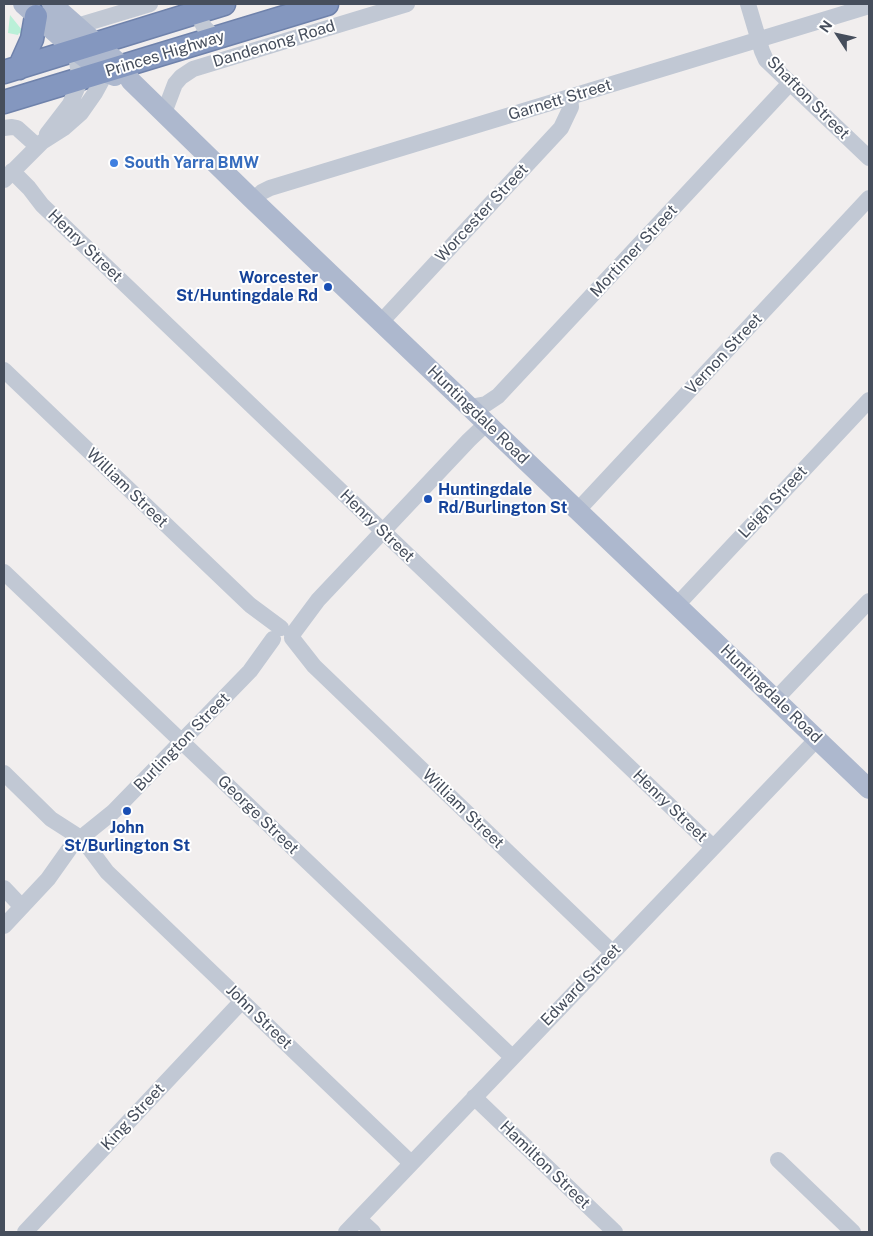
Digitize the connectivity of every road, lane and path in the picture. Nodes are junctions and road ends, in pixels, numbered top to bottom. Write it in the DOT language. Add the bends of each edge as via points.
graph roads {
  1 [pos="150,4"];
  2 [pos="224,4"];
  3 [pos="327,4"];
  4 [pos="406,4"];
  5 [pos="748,4"];
  6 [pos="869,6"];
  7 [pos="37,8"];
  8 [pos="197,8"];
  9 [pos="77,26"];
  10 [pos="215,38"];
  11 [pos="759,40"];
  12 [pos="97,44"];
  13 [pos="75,50"];
  14 [pos="9,67"];
  15 [pos="119,73"];
  16 [pos="80,80"];
  17 [pos="790,83"];
  18 [pos="570,97"];
  19 [pos="4,102"];
  20 [pos="164,113"];
  21 [pos="4,128"];
  22 [pos="40,144"];
  23 [pos="869,158"];
  24 [pos="8,176"];
  25 [pos="869,198"];
  26 [pos="253,200"];
  27 [pos="381,322"];
  28 [pos="4,370"];
  29 [pos="869,400"];
  30 [pos="470,407"];
  31 [pos="487,423"];
  32 [pos="578,510"];
  33 [pos="383,532"];
  34 [pos="4,572"];
  35 [pos="869,601"];
  36 [pos="677,605"];
  37 [pos="283,637"];
  38 [pos="776,699"];
  39 [pos="817,739"];
  40 [pos="181,742"];
  41 [pos="4,773"];
  42 [pos="869,789"];
  43 [pos="80,847"];
  44 [pos="713,847"];
  45 [pos="4,888"];
  46 [pos="22,906"];
  47 [pos="4,926"];
  48 [pos="612,952"];
  49 [pos="242,1001"];
  50 [pos="512,1057"];
  51 [pos="474,1097"];
  52 [pos="778,1160"];
  53 [pos="411,1163"];
  54 [pos="359,1219"];
  55 [pos="25,1232"];
  56 [pos="346,1232"];
  57 [pos="374,1232"];
  58 [pos="615,1232"];
  59 [pos="853,1232"];
  1 -- 9 [label="street"];
  2 -- 8 [label="highway, Princes Highway"];
  3 -- 10 [label="highway, Princes Highway"];
  4 -- 20 [label="street, Dandenong Road" via="193,69 175,84"];
  5 -- 11 [label="street, Shafton Street"];
  6 -- 11 [label="street, Garnett Street"];
  7 -- 9 [label="main road, Huntingdale Road"];
  7 -- 13 [label="main road, Huntingdale Road"];
  7 -- 14 [label="highway" via="32,39"];
  8 -- 10 [label="street, Dandenong Road" via="204,28"];
  8 -- 12 [label="highway, Princes Highway"];
  9 -- 12 [label="main road, Huntingdale Road"];
  10 -- 15 [label="highway, Princes Highway"];
  11 -- 17 [label="street, Shafton Street" via="766,60"];
  11 -- 18 [label="street, Garnett Street"];
  12 -- 13 [label="highway, Princes Highway"];
  12 -- 15 [label="main road, Huntingdale Road"];
  13 -- 14 [label="highway, Princes Highway"];
  13 -- 15 [label="main road, Huntingdale Road"];
  13 -- 16 [label="street"];
  15 -- 16 [label="highway, Princes Highway"];
  15 -- 20 [label="main road, Huntingdale Road"];
  15 -- 22 [label="street" via="101,82 81,113"];
  16 -- 19 [label="highway, Princes Highway"];
  16 -- 22 [label="street" via="70,104"];
  17 -- 23 [label="street, Shafton Street"];
  17 -- 30 [label="street, Mortimer Street" via="498,396 486,404"];
  18 -- 26 [label="street, Garnett Street" via="270,188"];
  18 -- 27 [label="street, Worcester Street" via="571,107 561,128"];
  20 -- 26 [label="main road, Huntingdale Road"];
  21 -- 22 [label="street" via="17,128"];
  22 -- 24 [label="street"];
  24 -- 33 [label="street, Henry Street" via="29,188 42,206"];
  25 -- 32 [label="street, Vernon Street"];
  26 -- 27 [label="main road, Huntingdale Road"];
  27 -- 30 [label="main road, Huntingdale Road"];
  28 -- 37 [label="street, William Street"];
  29 -- 36 [label="street, Leigh Street"];
  30 -- 31 [label="main road, Huntingdale Road"];
  31 -- 32 [label="main road, Huntingdale Road"];
  31 -- 33 [label="street, Burlington Street"];
  32 -- 36 [label="main road, Huntingdale Road"];
  33 -- 37 [label="street, Burlington Street"];
  33 -- 44 [label="street, Henry Street"];
  34 -- 40 [label="street, George Street"];
  35 -- 38 [label="street"];
  36 -- 38 [label="main road, Huntingdale Road"];
  37 -- 40 [label="street, Burlington Street"];
  37 -- 48 [label="street, William Street"];
  38 -- 39 [label="main road, Huntingdale Road"];
  39 -- 42 [label="main road, Huntingdale Road"];
  39 -- 44 [label="street, Edward Street"];
  40 -- 43 [label="street, Burlington Street"];
  40 -- 50 [label="street, George Street"];
  41 -- 43 [label="street, John Street"];
  43 -- 46 [label="street, Burlington Street"];
  43 -- 49 [label="street, John Street"];
  44 -- 48 [label="street, Edward Street"];
  45 -- 46 [label="street"];
  46 -- 47 [label="street, Burlington Street"];
  48 -- 50 [label="street, Edward Street"];
  49 -- 53 [label="street, John Street"];
  49 -- 55 [label="street, King Street"];
  50 -- 51 [label="street, Edward Street"];
  51 -- 53 [label="street, Edward Street"];
  51 -- 58 [label="street, Hamilton Street"];
  52 -- 59 [label="street"];
  53 -- 54 [label="street, Edward Street"];
  54 -- 56 [label="street, Edward Street"];
  54 -- 57 [label="street"];
}
